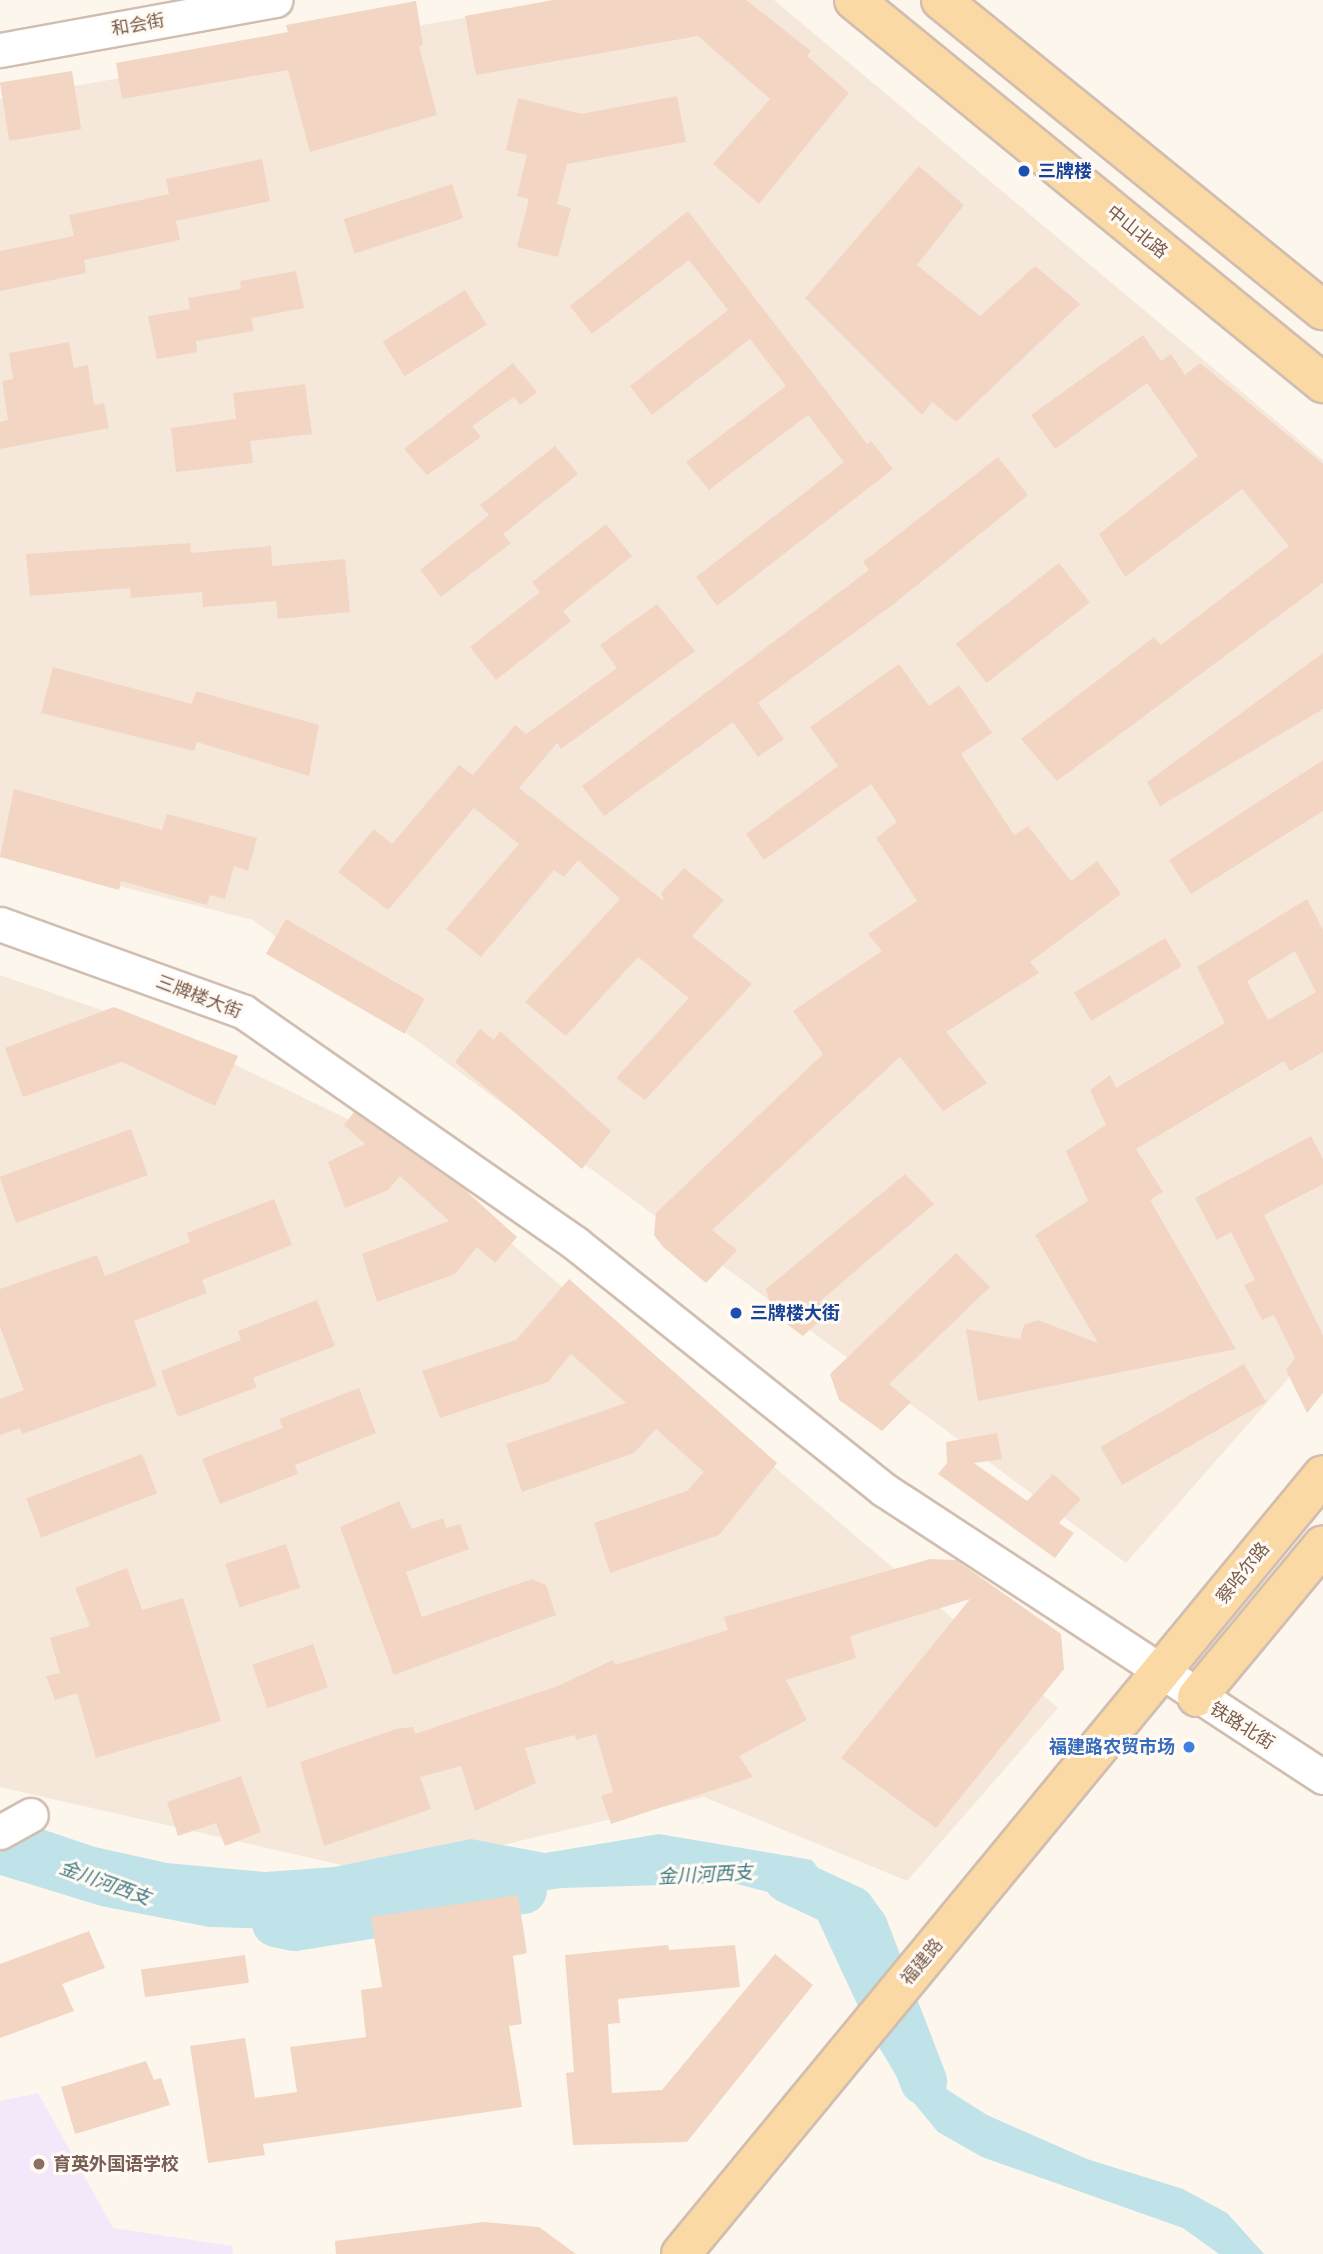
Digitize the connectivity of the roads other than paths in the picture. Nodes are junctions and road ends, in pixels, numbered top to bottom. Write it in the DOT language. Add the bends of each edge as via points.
graph roads {
  1 [pos="275,0"];
  2 [pos="854,0"];
  3 [pos="941,0"];
  4 [pos="0,50"];
  5 [pos="1323,310"];
  6 [pos="1323,383"];
  7 [pos="0,924"];
  8 [pos="1323,1475"];
  9 [pos="1323,1545"];
  10 [pos="1163,1671"];
  11 [pos="1197,1697"];
  12 [pos="1323,1777"];
  13 [pos="31,1815"];
  14 [pos="0,1832"];
  15 [pos="681,2254"];
  1 -- 4 [label="street, 和会街"];
  2 -- 6 [label="main road, 中山北路"];
  3 -- 5 [label="main road"];
  7 -- 10 [label="street, 三牌楼大街" via="244,1012 575,1243 883,1489"];
  8 -- 10 [label="main road, 察哈尔路"];
  9 -- 11 [label="main road"];
  10 -- 11 [label="street, 铁路北街"];
  10 -- 15 [label="main road, 福建路"];
  11 -- 12 [label="street, 铁路北街"];
  13 -- 14 [label="street"];
}
